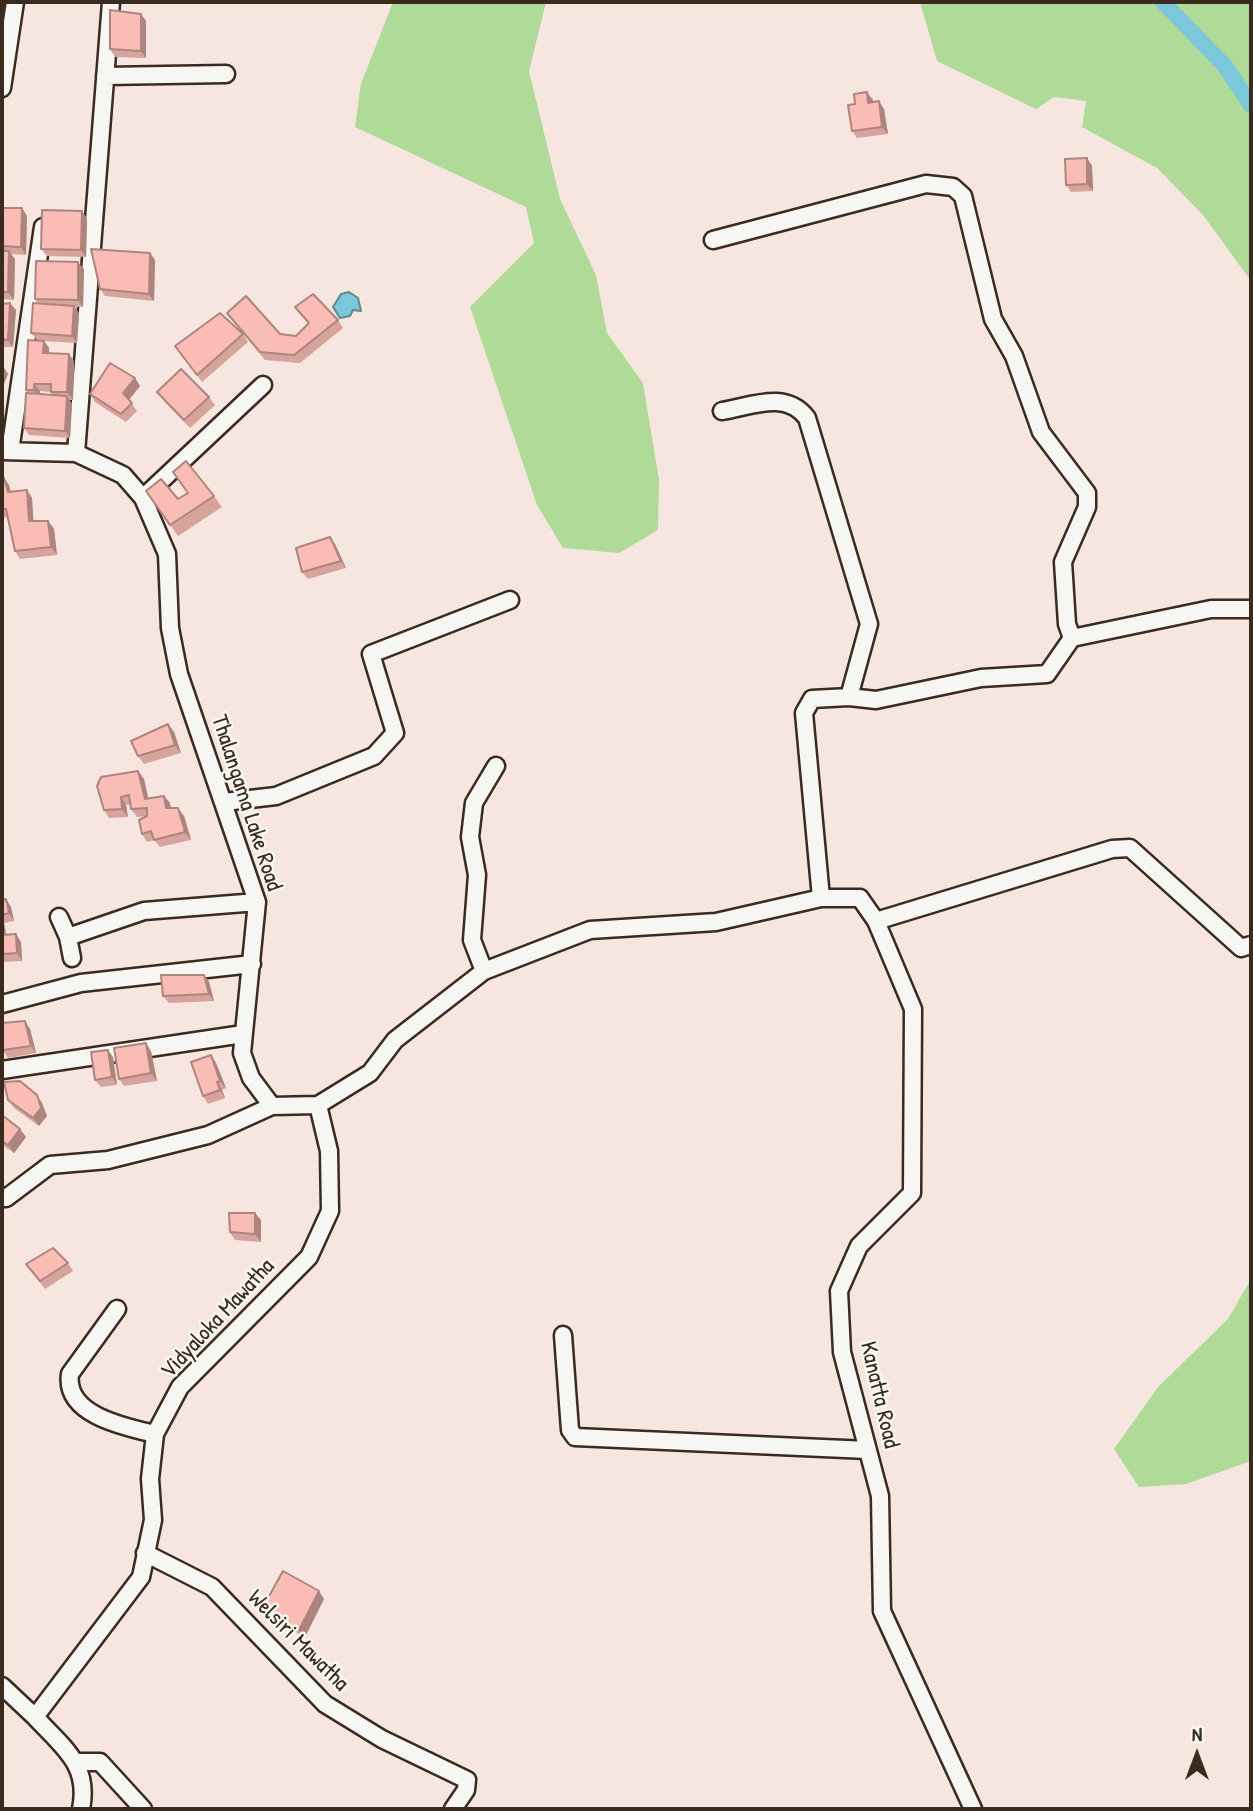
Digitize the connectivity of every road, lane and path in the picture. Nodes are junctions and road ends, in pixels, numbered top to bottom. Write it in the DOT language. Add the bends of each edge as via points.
graph roads {
  1 [pos="15,2"];
  2 [pos="111,2"];
  3 [pos="226,74"];
  4 [pos="105,76"];
  5 [pos="2,88"];
  6 [pos="43,226"];
  7 [pos="713,240"];
  8 [pos="264,385"];
  9 [pos="722,411"];
  10 [pos="6,451"];
  11 [pos="76,453"];
  12 [pos="143,498"];
  13 [pos="510,600"];
  14 [pos="1251,609"];
  15 [pos="1072,638"];
  16 [pos="849,697"];
  17 [pos="496,766"];
  18 [pos="224,802"];
  19 [pos="821,898"];
  20 [pos="257,902"];
  21 [pos="59,917"];
  22 [pos="876,921"];
  23 [pos="68,937"];
  24 [pos="1251,944"];
  25 [pos="72,958"];
  26 [pos="253,964"];
  27 [pos="484,971"];
  28 [pos="2,1003"];
  29 [pos="243,1034"];
  30 [pos="2,1070"];
  31 [pos="318,1105"];
  32 [pos="272,1106"];
  33 [pos="2,1197"];
  34 [pos="117,1309"];
  35 [pos="563,1335"];
  36 [pos="155,1434"];
  37 [pos="868,1450"];
  38 [pos="145,1553"];
  39 [pos="2,1686"];
  40 [pos="35,1717"];
  41 [pos="77,1762"];
  42 [pos="80,1809"];
  43 [pos="143,1809"];
  44 [pos="453,1809"];
  45 [pos="973,1809"];
  1 -- 5 [label="street"];
  2 -- 4 [label="street"];
  3 -- 4 [label="street"];
  4 -- 11 [label="street"];
  6 -- 10 [label="street"];
  7 -- 15 [label="street" via="926,184 953,187 963,196 993,319 1014,356 1041,432 1087,493 1087,507 1063,562"];
  8 -- 12 [label="street"];
  9 -- 16 [label="street" via="785,401 798,406 807,418 869,624"];
  10 -- 11 [label="street, Thalangama Lake Road"];
  11 -- 12 [label="street, Thalangama Lake Road" via="123,475"];
  12 -- 18 [label="street, Thalangama Lake Road" via="167,554 170,628 179,674"];
  13 -- 18 [label="street" via="371,654 395,733 374,756 276,796"];
  14 -- 15 [label="street" via="1211,609"];
  15 -- 16 [label="street" via="1047,674 981,678 876,700"];
  16 -- 19 [label="street" via="812,699 804,713"];
  17 -- 27 [label="street" via="474,803 470,837 477,875 472,940"];
  18 -- 20 [label="street, Thalangama Lake Road"];
  19 -- 22 [label="street" via="860,898"];
  19 -- 27 [label="street" via="716,922 590,930"];
  20 -- 23 [label="street" via="144,911"];
  20 -- 26 [label="street, Thalangama Lake Road"];
  21 -- 23 [label="street"];
  22 -- 24 [label="street" via="1112,849 1129,848 1241,948"];
  22 -- 37 [label="street, Kanatta Road" via="913,1009 912,1192 859,1246 839,1291 842,1352"];
  23 -- 25 [label="street"];
  26 -- 28 [label="street" via="81,983"];
  26 -- 29 [label="street, Thalangama Lake Road"];
  27 -- 31 [label="street" via="396,1040 370,1073"];
  29 -- 30 [label="street"];
  29 -- 32 [label="street, Thalangama Lake Road" via="251,1079"];
  31 -- 32 [label="street"];
  31 -- 36 [label="street, Vidyaloka Mawatha" via="329,1151 330,1211 309,1257 180,1387"];
  32 -- 33 [label="street" via="208,1135 108,1160 50,1165"];
  34 -- 36 [label="street" via="70,1374 69,1385 73,1396 108,1424"];
  35 -- 37 [label="street" via="570,1430 575,1437"];
  36 -- 38 [label="street, Vidyaloka Mawatha" via="150,1479 153,1520"];
  37 -- 45 [label="street, Kanatta Road" via="880,1496 882,1611"];
  38 -- 40 [label="street, Vidyaloka Mawatha" via="141,1577 122,1606"];
  38 -- 44 [label="street, Welsiri Mawatha" via="212,1587 325,1704 382,1739 467,1780"];
  39 -- 40 [label="street"];
  40 -- 41 [label="street"];
  41 -- 42 [label="street" via="83,1786"];
  41 -- 43 [label="street" via="100,1762"];
}
